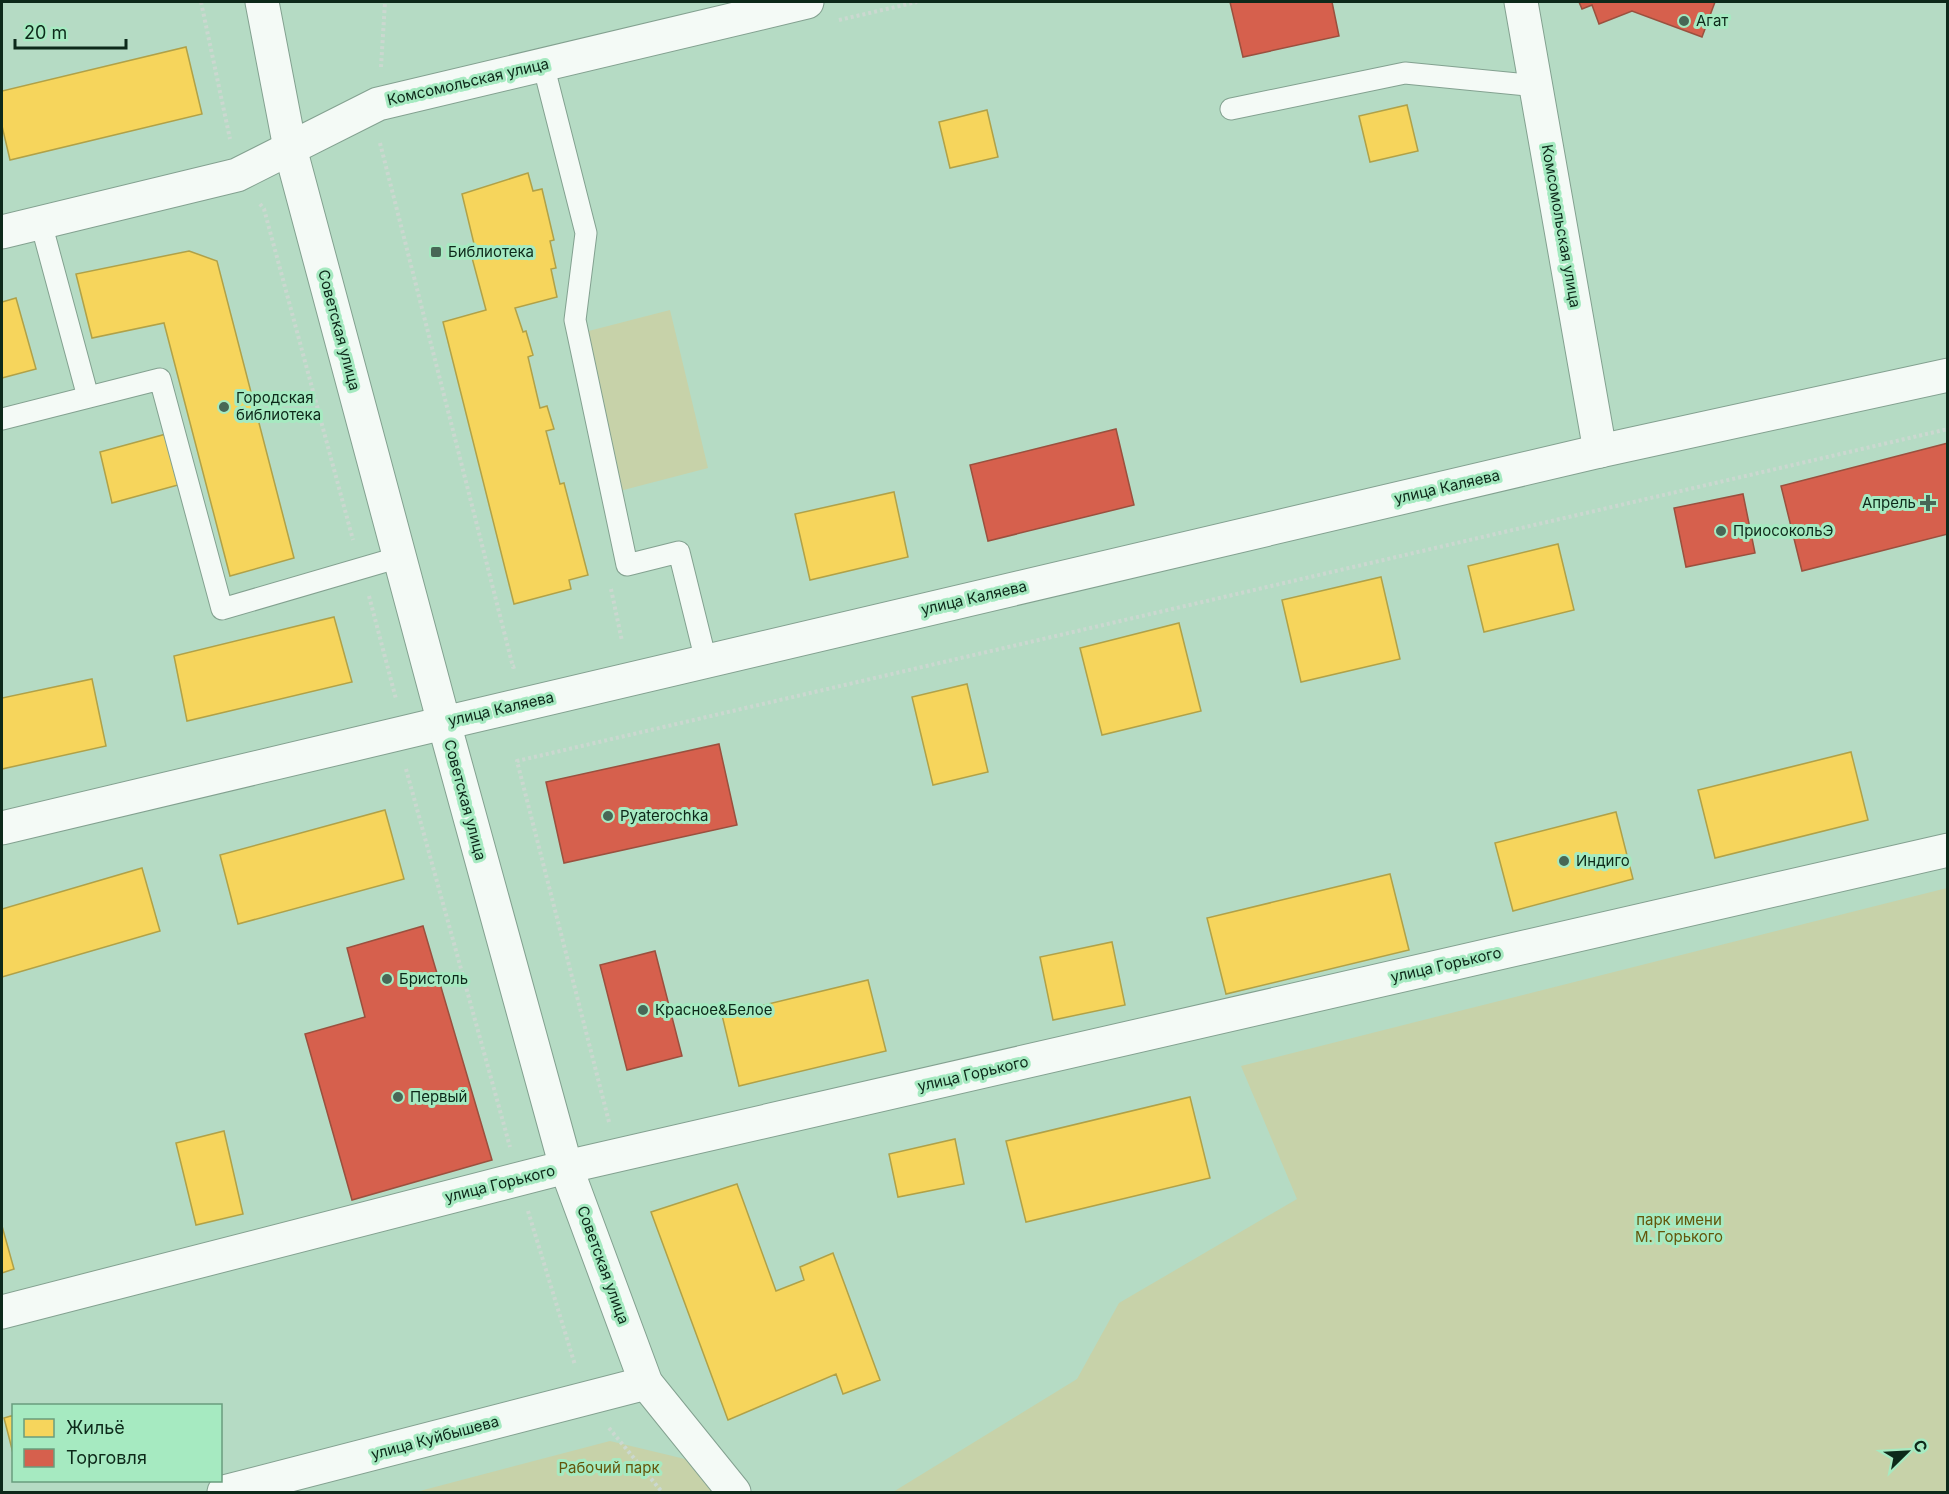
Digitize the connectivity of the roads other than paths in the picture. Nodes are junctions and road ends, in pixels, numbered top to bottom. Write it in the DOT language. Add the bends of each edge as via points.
graph roads {
  1 [pos="262,2"];
  2 [pos="807,2"];
  3 [pos="1521,2"];
  4 [pos="543,64"];
  5 [pos="1537,86"];
  6 [pos="1231,109"];
  7 [pos="290,148"];
  8 [pos="41,223"];
  9 [pos="2,232"];
  10 [pos="1947,375"];
  11 [pos="88,397"];
  12 [pos="2,419"];
  13 [pos="1600,451"];
  14 [pos="400,557"];
  15 [pos="705,661"];
  16 [pos="444,723"];
  17 [pos="2,828"];
  18 [pos="1947,850"];
  19 [pos="566,1167"];
  20 [pos="2,1312"];
  21 [pos="646,1383"];
  22 [pos="224,1492"];
  23 [pos="734,1492"];
  1 -- 7 [label="street, Советская улица"];
  2 -- 4 [label="street, Комсомольская улица"];
  3 -- 5 [label="street, Комсомольская улица"];
  4 -- 7 [label="street, Комсомольская улица" via="378,104"];
  4 -- 15 [label="lane" via="586,233 575,320 627,564 679,552"];
  5 -- 6 [label="lane" via="1404,73"];
  5 -- 13 [label="street, Комсомольская улица"];
  7 -- 8 [label="street, Комсомольская улица" via="237,175"];
  7 -- 14 [label="street, Советская улица"];
  8 -- 9 [label="street, Комсомольская улица"];
  8 -- 11 [label="lane"];
  10 -- 13 [label="street, улица Каляева"];
  11 -- 12 [label="lane"];
  11 -- 14 [label="lane" via="160,379 222,609"];
  13 -- 15 [label="street, улица Каляева"];
  14 -- 16 [label="street, Советская улица"];
  15 -- 16 [label="street, улица Каляева"];
  16 -- 17 [label="street, улица Каляева"];
  16 -- 19 [label="street, Советская улица"];
  18 -- 19 [label="street, улица Горького"];
  19 -- 20 [label="street, улица Горького"];
  19 -- 21 [label="street, Советская улица"];
  21 -- 22 [label="street, улица Куйбышева"];
  21 -- 23 [label="street, Советская улица"];
}
